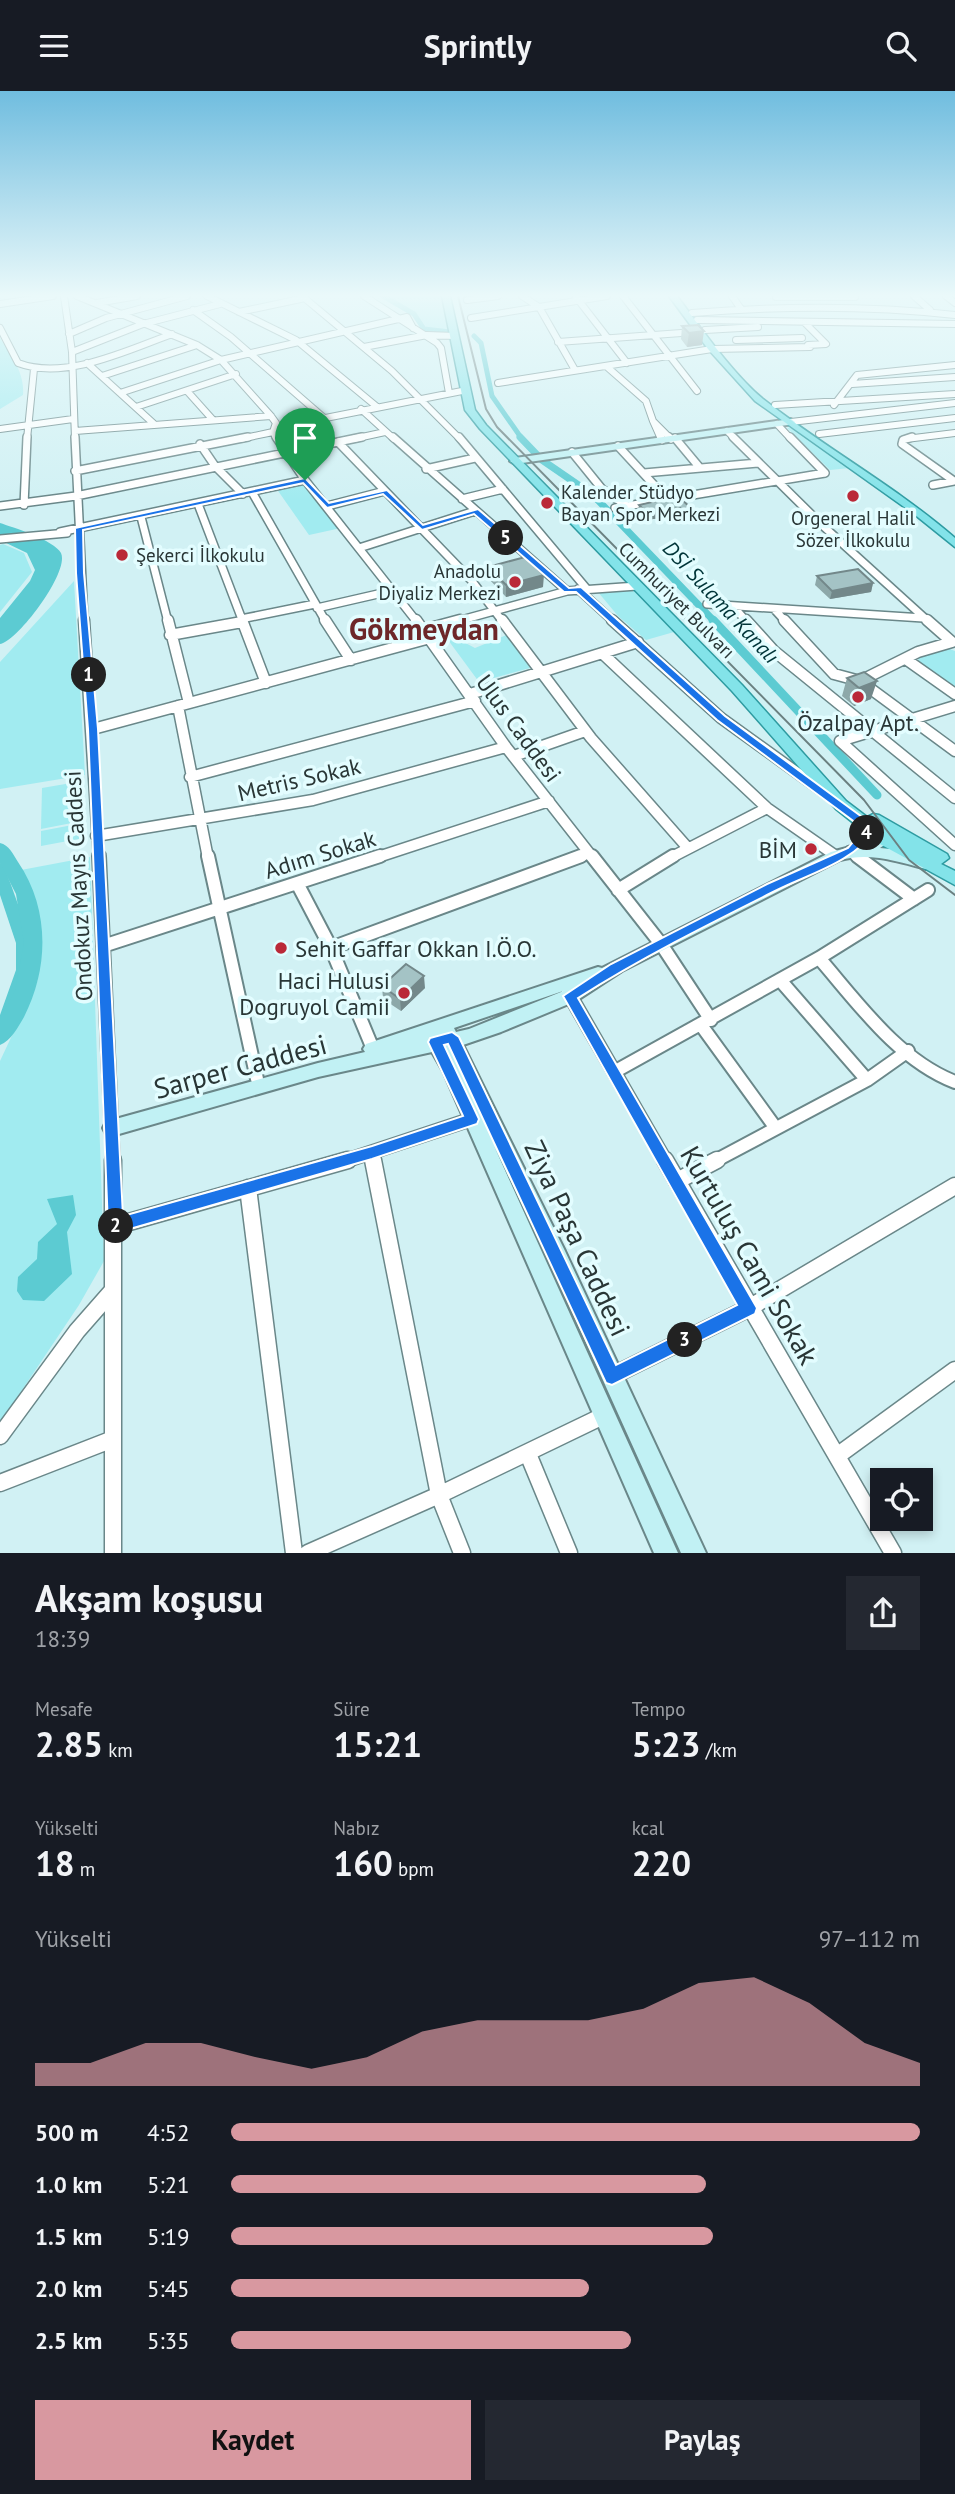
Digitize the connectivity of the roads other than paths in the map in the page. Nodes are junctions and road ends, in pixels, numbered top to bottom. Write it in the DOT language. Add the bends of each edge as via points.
graph roads {
  1 [pos="21,364"];
  2 [pos="78,364"];
  3 [pos="89,364"];
  4 [pos="139,364"];
  5 [pos="208,364"];
  6 [pos="226,364"];
  7 [pos="264,364"];
  8 [pos="326,364"];
  9 [pos="384,364"];
  10 [pos="444,364"];
  11 [pos="461,364"];
  12 [pos="469,364"];
  13 [pos="571,364"];
  14 [pos="618,364"];
  15 [pos="676,364"];
  16 [pos="729,364"];
  17 [pos="732,364"];
  18 [pos="72,365"];
  19 [pos="955,365"];
  20 [pos="606,366"];
  21 [pos="935,367"];
  22 [pos="34,369"];
  23 [pos="575,370"];
  24 [pos="236,374"];
  25 [pos="103,376"];
  26 [pos="951,378"];
  27 [pos="498,383"];
  28 [pos="852,384"];
  29 [pos="869,384"];
  30 [pos="467,390"];
  31 [pos="697,391"];
  32 [pos="188,392"];
  33 [pos="120,393"];
  34 [pos="449,393"];
  35 [pos="955,394"];
  36 [pos="421,397"];
  37 [pos="886,398"];
  38 [pos="835,402"];
  39 [pos="955,403"];
  40 [pos="376,405"];
  41 [pos="775,405"];
  42 [pos="136,407"];
  43 [pos="361,409"];
  44 [pos="881,410"];
  45 [pos="828,415"];
  46 [pos="271,416"];
  47 [pos="323,417"];
  48 [pos="955,418"];
  49 [pos="213,421"];
  50 [pos="795,421"];
  51 [pos="153,423"];
  52 [pos="74,425"];
  53 [pos="777,425"];
  54 [pos="898,425"];
  55 [pos="26,426"];
  56 [pos="0,429"];
  57 [pos="274,430"];
  58 [pos="727,431"];
  59 [pos="385,432"];
  60 [pos="955,433"];
  61 [pos="819,435"];
  62 [pos="669,439"];
  63 [pos="338,442"];
  64 [pos="200,444"];
  65 [pos="618,446"];
  66 [pos="284,451"];
  67 [pos="572,452"];
  68 [pos="475,458"];
  69 [pos="530,458"];
  70 [pos="758,463"];
  71 [pos="215,465"];
  72 [pos="700,468"];
  73 [pos="426,469"];
  74 [pos="75,471"];
  75 [pos="644,473"];
  76 [pos="305,480"];
  77 [pos="776,480"];
  78 [pos="955,481"];
  79 [pos="933,485"];
  80 [pos="503,489"];
  81 [pos="384,491"];
  82 [pos="247,493"];
  83 [pos="76,496"];
  84 [pos="462,499"];
  85 [pos="667,499"];
  86 [pos="198,504"];
  87 [pos="24,505"];
  88 [pos="0,506"];
  89 [pos="327,506"];
  90 [pos="627,506"];
  91 [pos="615,508"];
  92 [pos="475,511"];
  93 [pos="141,517"];
  94 [pos="422,528"];
  95 [pos="79,530"];
  96 [pos="46,531"];
  97 [pos="955,533"];
  98 [pos="0,537"];
  99 [pos="955,544"];
  100 [pos="359,548"];
  101 [pos="533,560"];
  102 [pos="520,564"];
  103 [pos="507,567"];
  104 [pos="468,577"];
  105 [pos="637,586"];
  106 [pos="582,589"];
  107 [pos="391,591"];
  108 [pos="567,591"];
  109 [pos="707,604"];
  110 [pos="316,606"];
  111 [pos="733,606"];
  112 [pos="494,610"];
  113 [pos="775,610"];
  114 [pos="923,618"];
  115 [pos="241,621"];
  116 [pos="427,634"];
  117 [pos="170,635"];
  118 [pos="638,642"];
  119 [pos="954,643"];
  120 [pos="603,654"];
  121 [pos="351,660"];
  122 [pos="907,660"];
  123 [pos="538,672"];
  124 [pos="834,674"];
  125 [pos="809,680"];
  126 [pos="860,681"];
  127 [pos="266,683"];
  128 [pos="955,694"];
  129 [pos="473,697"];
  130 [pos="184,704"];
  131 [pos="955,706"];
  132 [pos="909,718"];
  133 [pos="93,729"];
  134 [pos="585,731"];
  135 [pos="874,732"];
  136 [pos="510,751"];
  137 [pos="955,751"];
  138 [pos="190,777"];
  139 [pos="955,798"];
  140 [pos="549,801"];
  141 [pos="841,805"];
  142 [pos="767,808"];
  143 [pos="201,821"];
  144 [pos="885,832"];
  145 [pos="96,836"];
  146 [pos="955,845"];
  147 [pos="687,847"];
  148 [pos="846,852"];
  149 [pos="589,853"];
  150 [pos="935,866"];
  151 [pos="955,867"];
  152 [pos="955,879"];
  153 [pos="297,883"];
  154 [pos="618,890"];
  155 [pos="928,890"];
  156 [pos="914,899"];
  157 [pos="220,908"];
  158 [pos="661,944"];
  159 [pos="103,946"];
  160 [pos="331,948"];
  161 [pos="819,957"];
  162 [pos="780,980"];
  163 [pos="566,990"];
  164 [pos="706,1023"];
  165 [pos="440,1033"];
  166 [pos="373,1049"];
  167 [pos="908,1051"];
  168 [pos="614,1072"];
  169 [pos="257,1079"];
  170 [pos="867,1080"];
  171 [pos="954,1083"];
  172 [pos="471,1119"];
  173 [pos="112,1123"];
  174 [pos="775,1127"];
  175 [pos="372,1153"];
  176 [pos="677,1181"];
  177 [pos="955,1186"];
  178 [pos="248,1188"];
  179 [pos="116,1226"];
  180 [pos="113,1290"];
  181 [pos="749,1308"];
  182 [pos="955,1370"];
  183 [pos="612,1377"];
  184 [pos="605,1415"];
  185 [pos="0,1436"];
  186 [pos="113,1439"];
  187 [pos="528,1454"];
  188 [pos="837,1455"];
  189 [pos="0,1483"];
  190 [pos="439,1495"];
  191 [pos="113,1552"];
  192 [pos="294,1552"];
  193 [pos="308,1552"];
  194 [pos="462,1552"];
  195 [pos="569,1552"];
  196 [pos="666,1552"];
  197 [pos="694,1552"];
  198 [pos="893,1552"];
  1 -- 22 [label="street"];
  2 -- 18 [label="street"];
  3 -- 25 [label="street"];
  4 -- 25 [label="street"];
  5 -- 33 [label="street"];
  6 -- 24 [label="street"];
  7 -- 47 [label="street"];
  8 -- 40 [label="street"];
  9 -- 36 [label="street"];
  10 -- 34 [label="street"];
  11 -- 30 [label="main road, Cumhuriyet Bulvarı"];
  12 -- 69 [label="main road, Cumhuriyet Bulvarı" via="480,409 492,426"];
  13 -- 23 [label="street"];
  14 -- 20 [label="street"];
  15 -- 31 [label="street"];
  16 -- 50 [label="main road" via="758,399"];
  17 -- 41 [label="main road"];
  18 -- 22 [label="street"];
  18 -- 52 [label="street, Ondokuz Mayıs Caddesi"];
  19 -- 21 [label="street"];
  20 -- 23 [label="street"];
  20 -- 62 [label="street" via="646,401 653,421"];
  21 -- 26 [label="street"];
  21 -- 28 [label="street" via="857,375"];
  22 -- 55 [label="street"];
  23 -- 27 [label="street"];
  24 -- 32 [label="street"];
  24 -- 46 [label="street"];
  25 -- 33 [label="street"];
  26 -- 29 [label="street"];
  28 -- 29 [label="street"];
  28 -- 38 [label="street"];
  29 -- 37 [label="street"];
  30 -- 34 [label="street"];
  30 -- 69 [label="main road, Cumhuriyet Bulvarı" via="470,410"];
  32 -- 42 [label="street"];
  32 -- 49 [label="street"];
  33 -- 42 [label="street"];
  34 -- 36 [label="street"];
  35 -- 37 [label="street"];
  36 -- 40 [label="street"];
  36 -- 68 [label="street"];
  37 -- 38 [label="street"];
  38 -- 41 [label="street"];
  38 -- 45 [label="street"];
  39 -- 44 [label="street"];
  40 -- 43 [label="street"];
  41 -- 50 [label="main road"];
  42 -- 51 [label="street"];
  43 -- 47 [label="street"];
  43 -- 59 [label="street"];
  44 -- 45 [label="street"];
  44 -- 54 [label="street"];
  45 -- 50 [label="street"];
  46 -- 49 [label="street"];
  46 -- 57 [label="street, Ulus Caddesi"];
  47 -- 57 [label="street"];
  48 -- 54 [label="street"];
  49 -- 51 [label="street"];
  50 -- 53 [label="main road"];
  50 -- 61 [label="main road"];
  50 -- 99 [label="main road"];
  51 -- 52 [label="street"];
  52 -- 55 [label="street"];
  52 -- 74 [label="street, Ondokuz Mayıs Caddesi"];
  53 -- 58 [label="main road"];
  53 -- 77 [label="street" via="825,473"];
  54 -- 61 [label="street"];
  55 -- 56 [label="street"];
  55 -- 87 [label="street"];
  57 -- 64 [label="street"];
  57 -- 66 [label="street, Ulus Caddesi"];
  58 -- 62 [label="main road"];
  58 -- 70 [label="street"];
  59 -- 63 [label="street"];
  59 -- 73 [label="street"];
  60 -- 78 [label="street" via="910,437 902,445"];
  61 -- 97 [label="main road"];
  62 -- 65 [label="main road"];
  62 -- 72 [label="street"];
  63 -- 66 [label="street"];
  63 -- 81 [label="street"];
  64 -- 71 [label="street"];
  64 -- 74 [label="street"];
  65 -- 67 [label="main road"];
  65 -- 75 [label="street"];
  66 -- 71 [label="street"];
  66 -- 76 [label="street, Ulus Caddesi"];
  67 -- 69 [label="main road"];
  67 -- 90 [label="street" via="602,489"];
  68 -- 73 [label="street"];
  68 -- 80 [label="street"];
  69 -- 105 [label="main road, Cumhuriyet Bulvarı"];
  69 -- 144 [label="main road, Cumhuriyet Bulvarı"];
  70 -- 72 [label="street"];
  70 -- 77 [label="street"];
  71 -- 82 [label="street"];
  71 -- 83 [label="street"];
  72 -- 75 [label="street"];
  73 -- 84 [label="street"];
  74 -- 83 [label="street, Ondokuz Mayıs Caddesi"];
  75 -- 85 [label="street"];
  76 -- 82 [label="street"];
  76 -- 89 [label="street, Ulus Caddesi"];
  77 -- 85 [label="street"];
  77 -- 114 [label="street"];
  78 -- 79 [label="street"];
  80 -- 84 [label="street"];
  80 -- 106 [label="street"];
  81 -- 89 [label="street"];
  81 -- 94 [label="street"];
  82 -- 86 [label="street"];
  82 -- 110 [label="street"];
  83 -- 87 [label="street"];
  83 -- 95 [label="street, Ondokuz Mayıs Caddesi"];
  84 -- 92 [label="street"];
  85 -- 90 [label="street"];
  86 -- 93 [label="street"];
  86 -- 115 [label="street"];
  87 -- 88 [label="street"];
  89 -- 100 [label="street, Ulus Caddesi"];
  90 -- 91 [label="street"];
  92 -- 94 [label="street"];
  92 -- 101 [label="street"];
  93 -- 95 [label="street"];
  93 -- 117 [label="street"];
  94 -- 100 [label="street"];
  94 -- 104 [label="street"];
  95 -- 96 [label="street"];
  95 -- 96 [label="street"];
  95 -- 133 [label="street, Ondokuz Mayıs Caddesi"];
  96 -- 98 [label="street"];
  100 -- 107 [label="street, Ulus Caddesi"];
  101 -- 102 [label="street"];
  101 -- 108 [label="street"];
  103 -- 104 [label="street"];
  104 -- 112 [label="street"];
  105 -- 106 [label="street"];
  105 -- 141 [label="main road, Cumhuriyet Bulvarı" via="737,688"];
  106 -- 108 [label="street"];
  106 -- 118 [label="street"];
  107 -- 110 [label="street"];
  107 -- 116 [label="street, Ulus Caddesi"];
  108 -- 112 [label="street"];
  109 -- 111 [label="street"];
  110 -- 115 [label="street"];
  110 -- 121 [label="street"];
  111 -- 113 [label="street"];
  111 -- 125 [label="street" via="774,651"];
  112 -- 116 [label="street"];
  112 -- 123 [label="street"];
  113 -- 114 [label="street"];
  113 -- 124 [label="street"];
  114 -- 119 [label="street"];
  115 -- 117 [label="street"];
  115 -- 127 [label="street"];
  116 -- 121 [label="street"];
  116 -- 129 [label="street, Ulus Caddesi"];
  117 -- 130 [label="street"];
  118 -- 120 [label="street"];
  118 -- 141 [label="street" via="721,718"];
  119 -- 122 [label="street" via="918,652"];
  120 -- 123 [label="street"];
  120 -- 142 [label="street"];
  121 -- 127 [label="street"];
  122 -- 126 [label="street"];
  122 -- 128 [label="street"];
  123 -- 129 [label="street"];
  123 -- 134 [label="street"];
  124 -- 125 [label="street"];
  124 -- 126 [label="street"];
  125 -- 135 [label="street"];
  126 -- 132 [label="street"];
  127 -- 130 [label="street"];
  129 -- 136 [label="street, Ulus Caddesi"];
  129 -- 138 [label="street"];
  130 -- 133 [label="street"];
  130 -- 138 [label="street"];
  131 -- 132 [label="street"];
  132 -- 135 [label="street"];
  132 -- 137 [label="street"];
  133 -- 145 [label="street, Ondokuz Mayıs Caddesi"];
  134 -- 136 [label="street, Metris Sokak"];
  134 -- 147 [label="street"];
  135 -- 139 [label="street"];
  135 -- 146 [label="street" via="840,741"];
  136 -- 140 [label="street, Ulus Caddesi"];
  136 -- 143 [label="street, Metris Sokak" via="313,800"];
  138 -- 143 [label="street"];
  140 -- 149 [label="street, Ulus Caddesi"];
  140 -- 153 [label="street, Adım Sokak"];
  141 -- 144 [label="main road, Cumhuriyet Bulvarı"];
  142 -- 147 [label="street"];
  142 -- 148 [label="street"];
  143 -- 145 [label="street, Metris Sokak"];
  143 -- 157 [label="street"];
  144 -- 148 [label="main road, Sarper Caddesi"];
  144 -- 150 [label="main road, Cumhuriyet Bulvarı"];
  144 -- 151 [label="main road, Cumhuriyet Bulvarı"];
  145 -- 159 [label="street, Ondokuz Mayıs Caddesi"];
  147 -- 154 [label="street"];
  148 -- 150 [label="main road" via="891,854"];
  148 -- 156 [label="street"];
  148 -- 158 [label="main road, Sarper Caddesi"];
  149 -- 154 [label="street, Ulus Caddesi"];
  149 -- 160 [label="street"];
  150 -- 152 [label="main road, Cumhuriyet Bulvarı"];
  153 -- 157 [label="street, Adım Sokak"];
  153 -- 160 [label="street"];
  154 -- 158 [label="street, Ulus Caddesi"];
  155 -- 156 [label="street"];
  156 -- 161 [label="street"];
  157 -- 159 [label="street, Adım Sokak"];
  157 -- 169 [label="street"];
  158 -- 163 [label="main road, Sarper Caddesi"];
  158 -- 164 [label="street, Ulus Caddesi"];
  159 -- 173 [label="street, Ondokuz Mayıs Caddesi"];
  160 -- 166 [label="street"];
  161 -- 162 [label="street"];
  161 -- 167 [label="street"];
  162 -- 164 [label="street"];
  162 -- 170 [label="street"];
  163 -- 165 [label="main road, Sarper Caddesi" via="482,1031"];
  163 -- 168 [label="street, Kurtuluş Cami Sokak"];
  164 -- 168 [label="street"];
  164 -- 174 [label="street, Ulus Caddesi"];
  165 -- 166 [label="main road, Sarper Caddesi"];
  165 -- 172 [label="main road, Ziya Paşa Caddesi"];
  165 -- 173 [label="main road, Sarper Caddesi"];
  165 -- 183 [label="main road, Ziya Paşa Caddesi"];
  166 -- 169 [label="main road, Sarper Caddesi"];
  167 -- 170 [label="street"];
  167 -- 171 [label="street" via="933,1073"];
  168 -- 176 [label="street, Kurtuluş Cami Sokak"];
  169 -- 173 [label="main road, Sarper Caddesi"];
  170 -- 174 [label="street"];
  172 -- 175 [label="street"];
  172 -- 184 [label="main road, Ziya Paşa Caddesi"];
  173 -- 179 [label="street, Ondokuz Mayıs Caddesi"];
  174 -- 176 [label="street"];
  175 -- 178 [label="street"];
  175 -- 190 [label="street"];
  176 -- 181 [label="street, Kurtuluş Cami Sokak"];
  177 -- 181 [label="street"];
  178 -- 179 [label="street"];
  178 -- 192 [label="street"];
  179 -- 180 [label="street, Ondokuz Mayıs Caddesi"];
  180 -- 185 [label="street" via="76,1331"];
  180 -- 186 [label="street, Ondokuz Mayıs Caddesi"];
  181 -- 183 [label="street"];
  181 -- 188 [label="street, Kurtuluş Cami Sokak"];
  182 -- 188 [label="street"];
  183 -- 197 [label="main road, Ziya Paşa Caddesi"];
  184 -- 187 [label="street"];
  184 -- 196 [label="main road, Ziya Paşa Caddesi"];
  186 -- 189 [label="street"];
  186 -- 191 [label="street, Ondokuz Mayıs Caddesi"];
  187 -- 190 [label="street"];
  187 -- 195 [label="street"];
  188 -- 198 [label="street, Kurtuluş Cami Sokak"];
  190 -- 193 [label="street"];
  190 -- 194 [label="street"];
}
